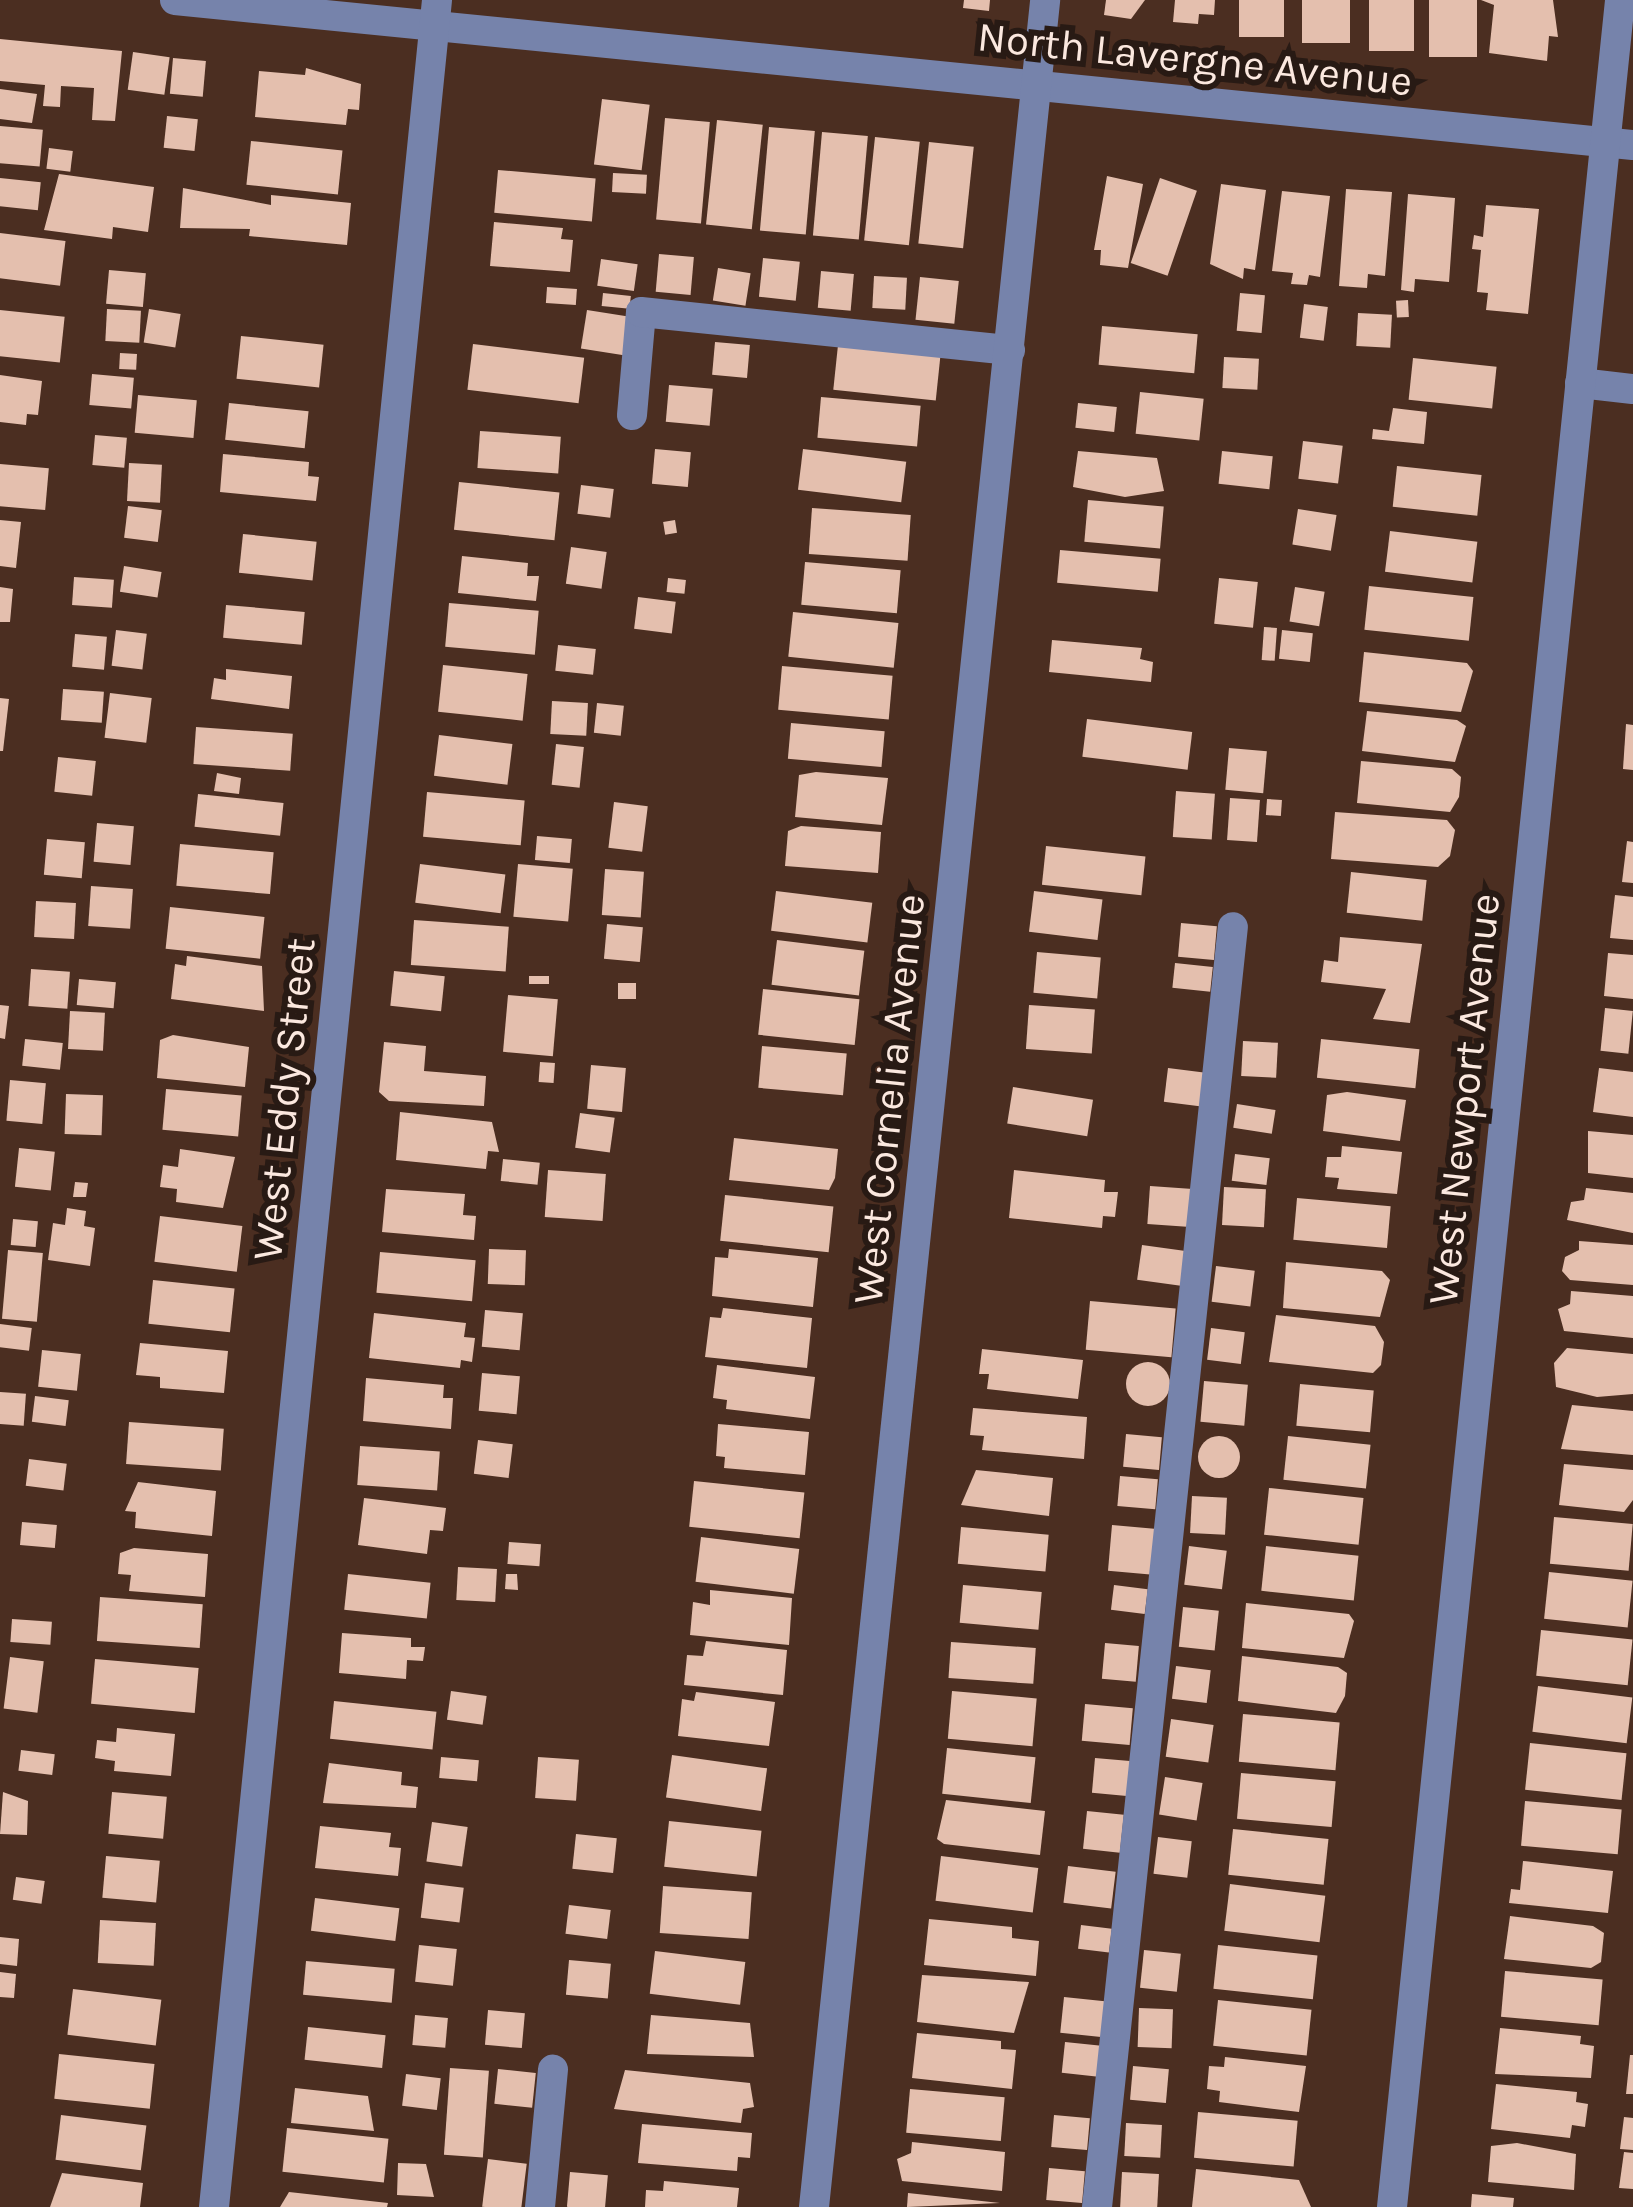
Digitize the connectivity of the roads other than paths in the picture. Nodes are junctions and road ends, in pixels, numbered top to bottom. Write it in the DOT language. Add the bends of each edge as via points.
graph roads {
  1 [pos="176,0"];
  2 [pos="1046,0"];
  3 [pos="1620,0"];
  4 [pos="435,13"];
  5 [pos="1038,86"];
  6 [pos="1619,144"];
  7 [pos="1010,350"];
  8 [pos="1580,383"];
  9 [pos="1633,388"];
  10 [pos="632,415"];
  11 [pos="1233,927"];
  12 [pos="553,2070"];
  13 [pos="214,2207"];
  14 [pos="540,2207"];
  15 [pos="814,2207"];
  16 [pos="1097,2207"];
  17 [pos="1392,2207"];
  1 -- 4 [label="street, North Lavergne Avenue"];
  2 -- 5 [label="street, West Cornelia Avenue"];
  3 -- 6 [label="street, West Newport Avenue"];
  4 -- 5 [label="street, North Lavergne Avenue"];
  4 -- 13 [label="street, West Eddy Street"];
  5 -- 6 [label="street, North Lavergne Avenue"];
  5 -- 7 [label="street, West Cornelia Avenue"];
  6 -- 8 [label="street, West Newport Avenue"];
  7 -- 10 [label="street" via="641,312"];
  7 -- 15 [label="street, West Cornelia Avenue"];
  8 -- 9 [label="street"];
  8 -- 17 [label="street, West Newport Avenue"];
  11 -- 16 [label="street"];
  12 -- 14 [label="street"];
}
